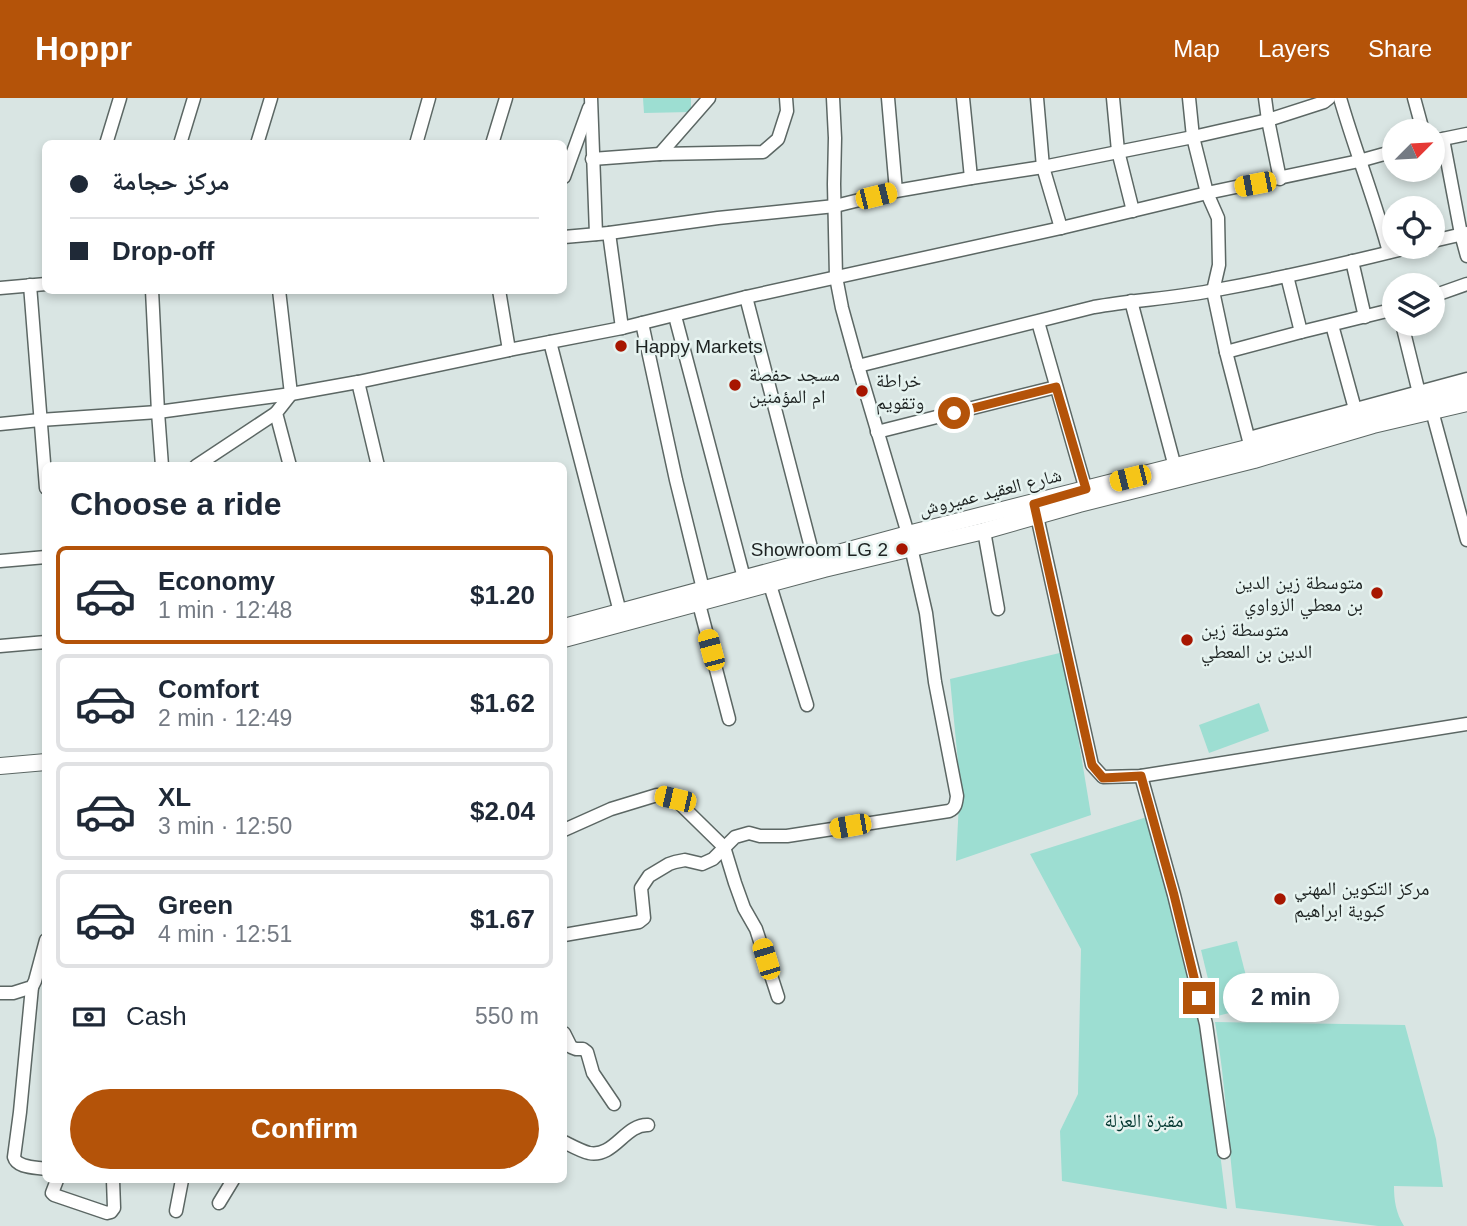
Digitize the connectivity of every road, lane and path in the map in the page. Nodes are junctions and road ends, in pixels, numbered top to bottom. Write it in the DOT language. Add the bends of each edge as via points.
graph roads {
  1 [pos="120,98"];
  2 [pos="194,98"];
  3 [pos="271,98"];
  4 [pos="429,98"];
  5 [pos="506,98"];
  6 [pos="709,98"];
  7 [pos="786,98"];
  8 [pos="832,98"];
  9 [pos="888,98"];
  10 [pos="963,98"];
  11 [pos="1037,98"];
  12 [pos="1112,98"];
  13 [pos="1189,98"];
  14 [pos="1265,98"];
  15 [pos="1329,98"];
  16 [pos="1340,98"];
  17 [pos="1414,98"];
  18 [pos="591,100"];
  19 [pos="1420,119"];
  20 [pos="1268,120"];
  21 [pos="1467,134"];
  22 [pos="1193,137"];
  23 [pos="1446,138"];
  24 [pos="107,140"];
  25 [pos="181,140"];
  26 [pos="258,140"];
  27 [pos="417,140"];
  28 [pos="493,140"];
  29 [pos="1118,151"];
  30 [pos="660,154"];
  31 [pos="1382,155"];
  32 [pos="592,159"];
  33 [pos="1359,161"];
  34 [pos="1043,167"];
  35 [pos="567,168"];
  36 [pos="1446,169"];
  37 [pos="971,178"];
  38 [pos="1280,179"];
  39 [pos="896,191"];
  40 [pos="1207,193"];
  41 [pos="835,206"];
  42 [pos="1133,211"];
  43 [pos="1382,227"];
  44 [pos="1060,228"];
  45 [pos="609,233"];
  46 [pos="1464,233"];
  47 [pos="596,234"];
  48 [pos="567,237"];
  49 [pos="1445,238"];
  50 [pos="1382,254"];
  51 [pos="1467,256"];
  52 [pos="1352,261"];
  53 [pos="1287,276"];
  54 [pos="836,277"];
  55 [pos="42,284"];
  56 [pos="1467,284"];
  57 [pos="30,285"];
  58 [pos="0,288"];
  59 [pos="1213,291"];
  60 [pos="1445,292"];
  61 [pos="152,294"];
  62 [pos="279,294"];
  63 [pos="500,294"];
  64 [pos="746,297"];
  65 [pos="1131,301"];
  66 [pos="1382,312"];
  67 [pos="675,316"];
  68 [pos="1365,317"];
  69 [pos="1038,322"];
  70 [pos="642,323"];
  71 [pos="1332,325"];
  72 [pos="622,328"];
  73 [pos="1301,332"];
  74 [pos="1406,336"];
  75 [pos="550,342"];
  76 [pos="509,350"];
  77 [pos="1226,352"];
  78 [pos="858,366"];
  79 [pos="1467,379"];
  80 [pos="358,382"];
  81 [pos="1056,387"];
  82 [pos="1467,389"];
  83 [pos="291,394"];
  84 [pos="1425,401"];
  85 [pos="1467,403"];
  86 [pos="1354,409"];
  87 [pos="158,412"];
  88 [pos="276,413"];
  89 [pos="40,420"];
  90 [pos="0,424"];
  91 [pos="877,432"];
  92 [pos="1251,449"];
  93 [pos="44,462"];
  94 [pos="162,462"];
  95 [pos="203,462"];
  96 [pos="289,462"];
  97 [pos="377,462"];
  98 [pos="1175,467"];
  99 [pos="1086,489"];
  100 [pos="1035,510"];
  101 [pos="984,531"];
  102 [pos="1467,540"];
  103 [pos="910,541"];
  104 [pos="42,557"];
  105 [pos="814,559"];
  106 [pos="0,561"];
  107 [pos="744,578"];
  108 [pos="770,585"];
  109 [pos="701,597"];
  110 [pos="998,609"];
  111 [pos="620,612"];
  112 [pos="567,626"];
  113 [pos="567,638"];
  114 [pos="42,642"];
  115 [pos="0,646"];
  116 [pos="807,705"];
  117 [pos="1467,716"];
  118 [pos="729,719"];
  119 [pos="1467,724"];
  120 [pos="1439,727"];
  121 [pos="42,762"];
  122 [pos="0,766"];
  123 [pos="1141,776"];
  124 [pos="567,829"];
  125 [pos="724,847"];
  126 [pos="567,934"];
  127 [pos="42,956"];
  128 [pos="32,987"];
  129 [pos="0,993"];
  130 [pos="778,997"];
  131 [pos="567,1039"];
  132 [pos="614,1104"];
  133 [pos="648,1125"];
  134 [pos="567,1143"];
  135 [pos="1224,1152"];
  136 [pos="42,1169"];
  137 [pos="56,1183"];
  138 [pos="113,1183"];
  139 [pos="181,1183"];
  140 [pos="231,1183"];
  141 [pos="219,1203"];
  142 [pos="176,1211"];
  1 -- 24 [label="street"];
  2 -- 25 [label="street"];
  3 -- 26 [label="street"];
  4 -- 27 [label="street"];
  5 -- 28 [label="street"];
  6 -- 30 [label="street"];
  7 -- 30 [label="street" via="778,139 763,152"];
  8 -- 41 [label="street"];
  9 -- 39 [label="street"];
  10 -- 37 [label="street"];
  11 -- 34 [label="street"];
  12 -- 29 [label="street"];
  13 -- 22 [label="street"];
  14 -- 20 [label="street"];
  15 -- 20 [label="street"];
  16 -- 33 [label="street"];
  17 -- 19 [label="street"];
  18 -- 32 [label="street"];
  18 -- 35 [label="street"];
  20 -- 22 [label="street"];
  20 -- 38 [label="street"];
  21 -- 23 [label="street"];
  22 -- 29 [label="street"];
  22 -- 40 [label="street"];
  29 -- 34 [label="street"];
  29 -- 42 [label="street"];
  30 -- 32 [label="street"];
  31 -- 33 [label="street"];
  32 -- 47 [label="street"];
  33 -- 38 [label="street"];
  33 -- 43 [label="street"];
  34 -- 37 [label="street"];
  34 -- 44 [label="street"];
  36 -- 46 [label="street"];
  37 -- 39 [label="street"];
  38 -- 40 [label="street"];
  39 -- 41 [label="street"];
  40 -- 42 [label="street"];
  40 -- 59 [label="street" via="1218,218 1219,265"];
  41 -- 45 [label="street"];
  41 -- 54 [label="street"];
  42 -- 44 [label="street"];
  44 -- 54 [label="street"];
  45 -- 47 [label="street"];
  45 -- 72 [label="street"];
  46 -- 49 [label="street"];
  46 -- 51 [label="street"];
  47 -- 48 [label="street"];
  50 -- 52 [label="street"];
  52 -- 53 [label="street"];
  52 -- 68 [label="street"];
  53 -- 59 [label="street"];
  53 -- 73 [label="street"];
  54 -- 64 [label="street"];
  54 -- 78 [label="street"];
  55 -- 57 [label="street"];
  56 -- 60 [label="street"];
  57 -- 58 [label="street"];
  57 -- 89 [label="street"];
  59 -- 65 [label="street"];
  59 -- 77 [label="street"];
  61 -- 87 [label="street"];
  62 -- 83 [label="street"];
  63 -- 76 [label="street"];
  64 -- 67 [label="street"];
  64 -- 105 [label="street"];
  65 -- 69 [label="street"];
  65 -- 98 [label="street"];
  66 -- 68 [label="street"];
  67 -- 70 [label="street"];
  67 -- 107 [label="street"];
  68 -- 71 [label="street"];
  69 -- 78 [label="street"];
  69 -- 81 [label="street"];
  70 -- 72 [label="street"];
  70 -- 109 [label="street"];
  71 -- 73 [label="street"];
  71 -- 86 [label="street"];
  72 -- 75 [label="street"];
  73 -- 77 [label="street"];
  74 -- 84 [label="street"];
  75 -- 76 [label="street"];
  75 -- 111 [label="street"];
  76 -- 80 [label="street"];
  77 -- 92 [label="street"];
  78 -- 91 [label="street"];
  79 -- 84 [label="street"];
  80 -- 83 [label="street"];
  80 -- 97 [label="street"];
  81 -- 91 [label="street"];
  81 -- 99 [label="street"];
  82 -- 84 [label="main road, شارع العقيد عميروش"];
  83 -- 87 [label="street"];
  83 -- 88 [label="street"];
  84 -- 85 [label="main road, شارع العقيد عميروش"];
  84 -- 86 [label="street"];
  84 -- 92 [label="main road, شارع العقيد عميروش"];
  84 -- 102 [label="street"];
  86 -- 92 [label="street"];
  87 -- 89 [label="street"];
  87 -- 94 [label="street"];
  88 -- 95 [label="street"];
  88 -- 96 [label="street"];
  89 -- 90 [label="street"];
  89 -- 93 [label="street"];
  91 -- 103 [label="street"];
  92 -- 98 [label="main road, شارع العقيد عميروش"];
  92 -- 100 [label="main road, شارع العقيد عميروش" via="1167,481"];
  98 -- 99 [label="main road, شارع العقيد عميروش"];
  99 -- 100 [label="main road, شارع العقيد عميروش"];
  100 -- 101 [label="main road, شارع العقيد عميروش"];
  100 -- 103 [label="main road, شارع العقيد عميروش"];
  100 -- 123 [label="street" via="1092,765 1103,778"];
  101 -- 103 [label="main road, شارع العقيد عميروش"];
  101 -- 110 [label="street"];
  103 -- 105 [label="main road, شارع العقيد عميروش"];
  103 -- 108 [label="main road, شارع العقيد عميروش"];
  103 -- 125 [label="street" via="957,796 954,808 787,836 749,833"];
  104 -- 106 [label="street"];
  105 -- 107 [label="main road, شارع العقيد عميروش"];
  107 -- 109 [label="main road, شارع العقيد عميروش"];
  108 -- 109 [label="main road, شارع العقيد عميروش"];
  108 -- 116 [label="street"];
  109 -- 111 [label="main road, شارع العقيد عميروش"];
  109 -- 113 [label="main road, شارع العقيد عميروش"];
  109 -- 118 [label="street"];
  111 -- 112 [label="main road, شارع العقيد عميروش"];
  114 -- 115 [label="street"];
  117 -- 120 [label="street"];
  119 -- 120 [label="street"];
  120 -- 123 [label="street"];
  121 -- 122 [label="main road"];
  123 -- 135 [label="street" via="1206,1024"];
  124 -- 125 [label="street" via="657,795 675,799"];
  125 -- 126 [label="street" via="713,859 675,862 649,876 641,888 644,918 639,922"];
  125 -- 130 [label="street"];
  127 -- 128 [label="street"];
  128 -- 129 [label="street"];
  128 -- 136 [label="street" via="14,1157 19,1164"];
  131 -- 132 [label="street" via="571,1047 587,1052 593,1073"];
  133 -- 134 [label="street" via="637,1126 595,1154"];
  137 -- 138 [label="street" via="54,1195 107,1213 114,1206"];
  139 -- 142 [label="street"];
  140 -- 141 [label="street"];
}
